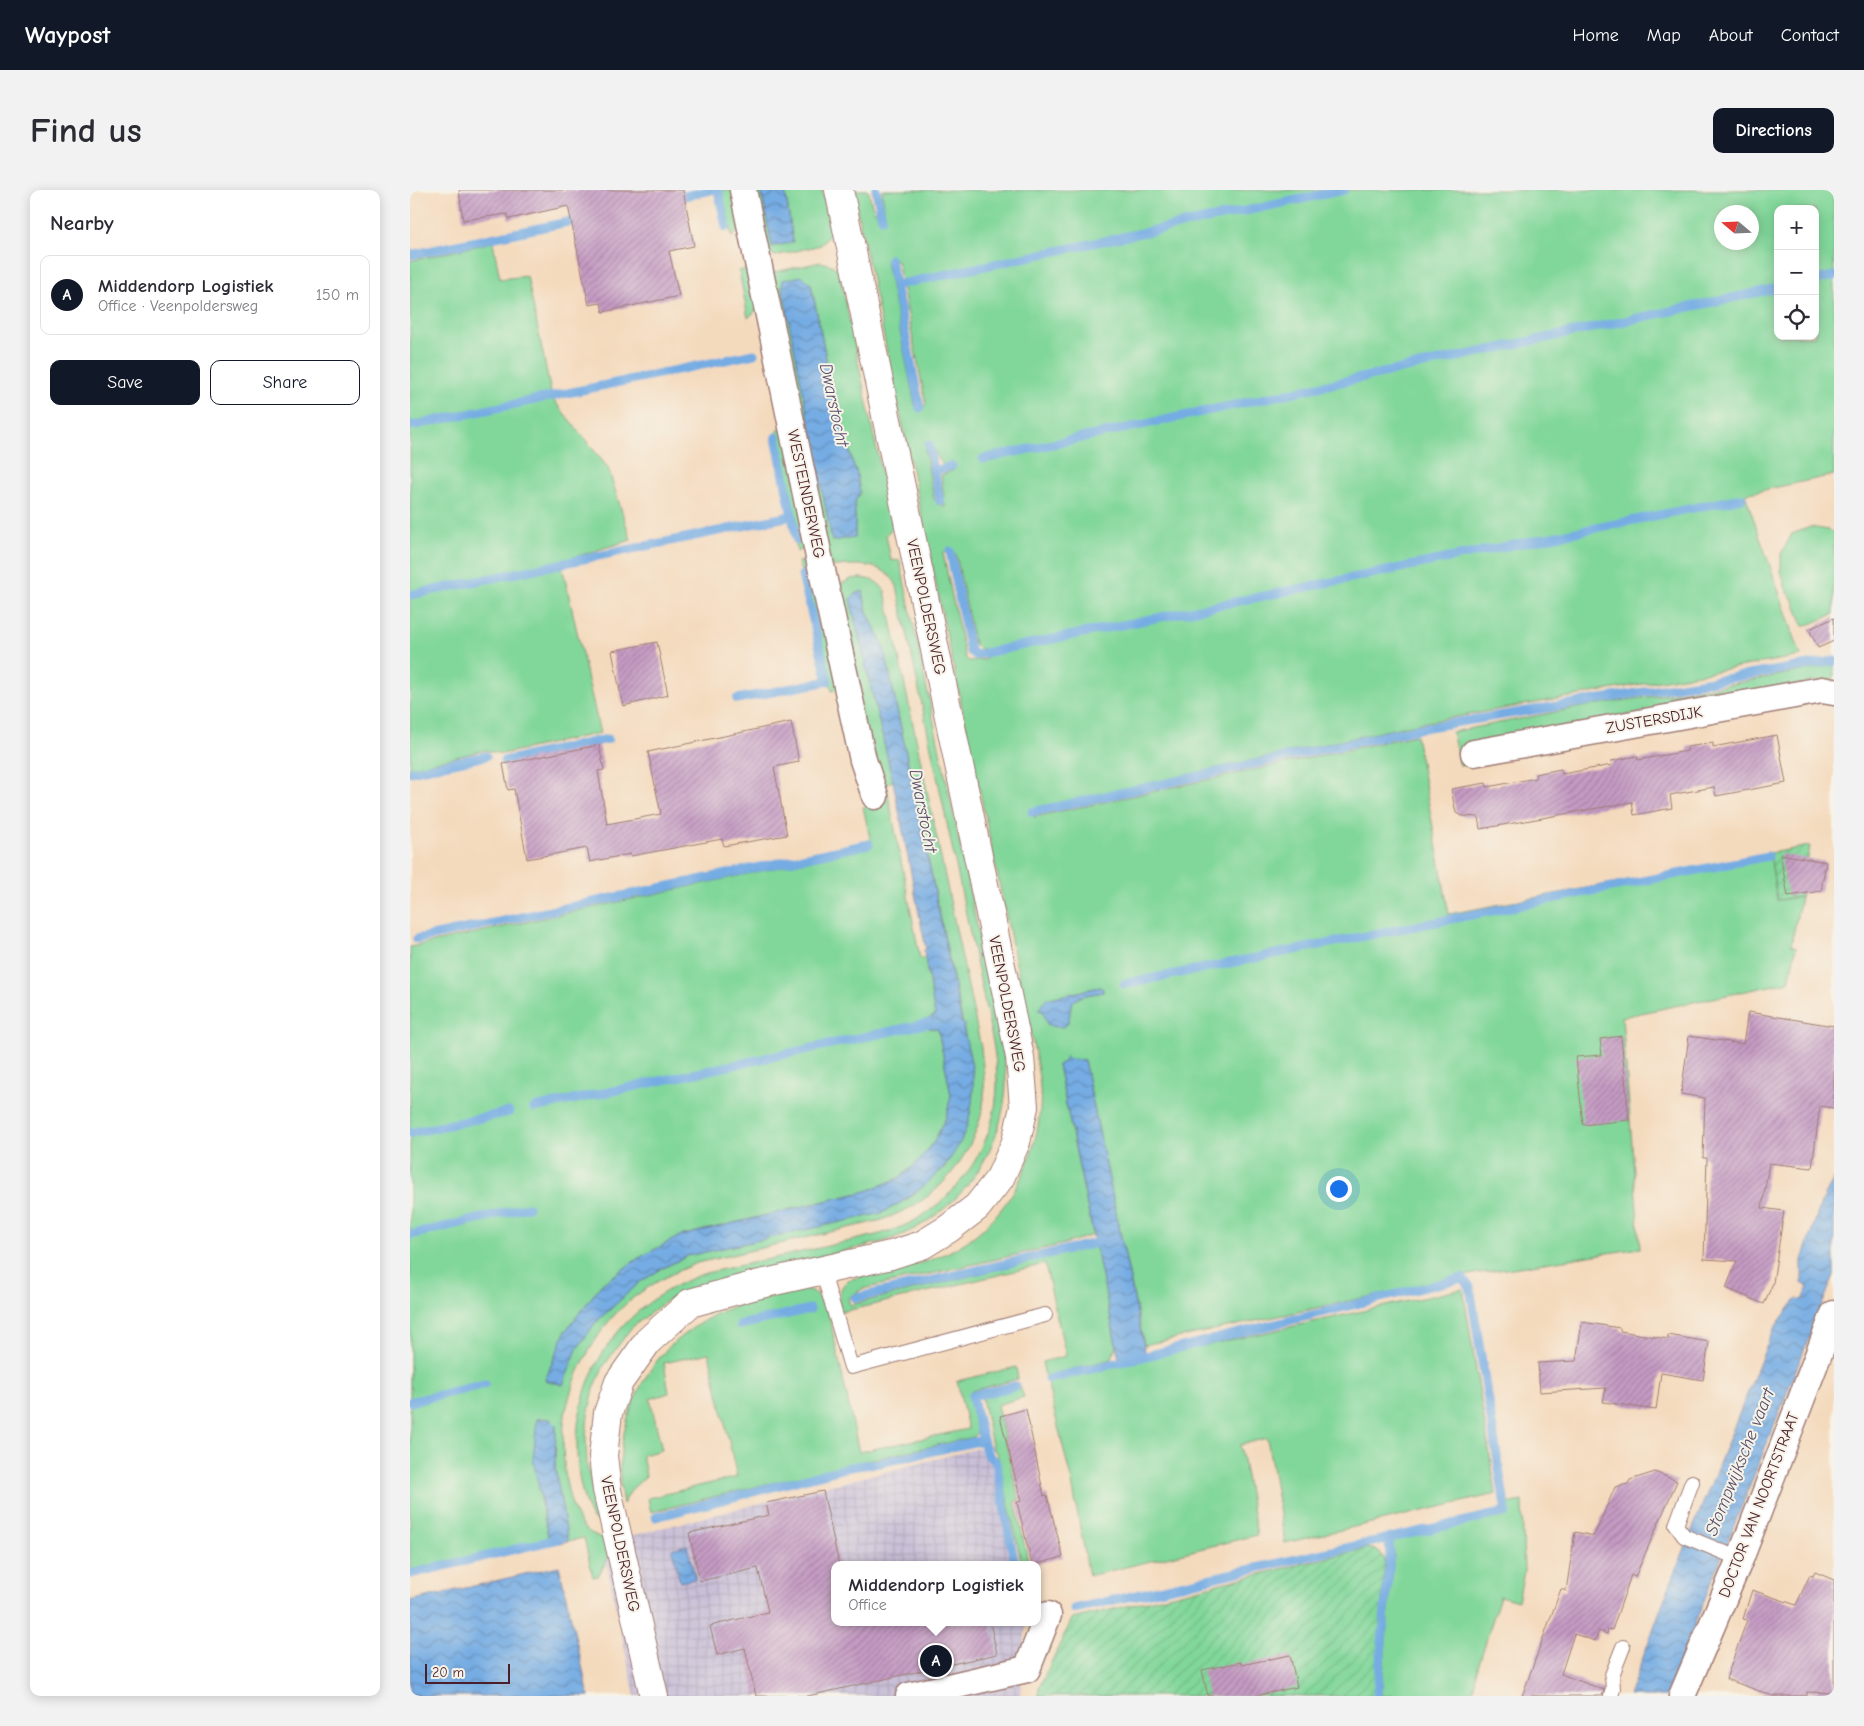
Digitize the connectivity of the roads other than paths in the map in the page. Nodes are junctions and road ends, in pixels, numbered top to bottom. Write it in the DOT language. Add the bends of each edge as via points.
graph roads {
  1 [pos="743,190"];
  2 [pos="839,190"];
  3 [pos="1834,692"];
  4 [pos="1474,753"];
  5 [pos="875,796"];
  6 [pos="822,1270"];
  7 [pos="1834,1314"];
  8 [pos="1045,1315"];
  9 [pos="1692,1482"];
  10 [pos="1733,1556"];
  11 [pos="1048,1615"];
  12 [pos="1623,1648"];
  13 [pos="654,1696"];
  14 [pos="909,1696"];
  15 [pos="1611,1696"];
  16 [pos="1682,1696"];
  1 -- 5 [label="street, WESTEINDERWEG" via="846,682 863,760"];
  2 -- 6 [label="street, VEENPOLDERSWEG" via="1020,1058 1024,1107 1016,1142 1000,1178 977,1207 922,1245"];
  3 -- 4 [label="street, ZUSTERSDIJK" via="1822,690"];
  6 -- 8 [label="lane" via="851,1367"];
  6 -- 13 [label="street, VEENPOLDERSWEG" via="690,1303 648,1341 619,1382 608,1412 604,1456 607,1490"];
  7 -- 10 [label="street, DOCTOR VAN NOORTSTRAAT"];
  9 -- 10 [label="lane" via="1676,1525 1684,1536"];
  10 -- 16 [label="street, DOCTOR VAN NOORTSTRAAT"];
  11 -- 14 [label="street" via="1027,1669"];
  12 -- 15 [label="lane" via="1612,1675 1614,1690"];
}
